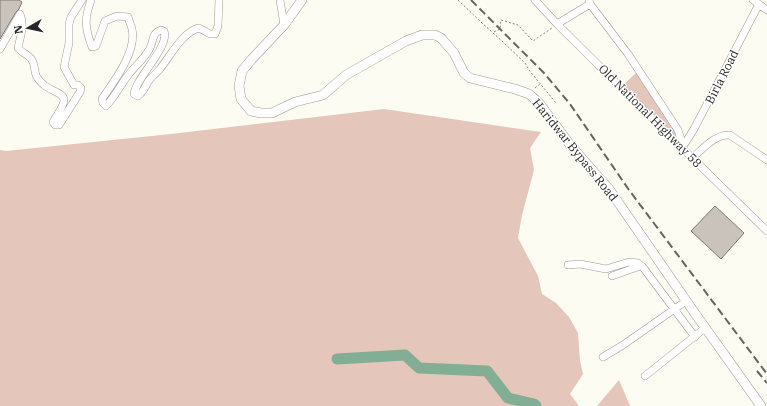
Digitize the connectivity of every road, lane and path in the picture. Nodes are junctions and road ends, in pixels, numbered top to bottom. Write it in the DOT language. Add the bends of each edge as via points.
graph roads {
  1 [pos="82,0"];
  2 [pos="91,0"];
  3 [pos="219,0"];
  4 [pos="280,0"];
  5 [pos="302,0"];
  6 [pos="458,0"];
  7 [pos="535,0"];
  8 [pos="590,2"];
  9 [pos="756,2"];
  10 [pos="767,10"];
  11 [pos="284,24"];
  12 [pos="557,24"];
  13 [pos="493,33"];
  14 [pos="0,49"];
  15 [pos="556,103"];
  16 [pos="682,147"];
  17 [pos="692,158"];
  18 [pos="767,160"];
  19 [pos="767,231"];
  20 [pos="568,265"];
  21 [pos="641,266"];
  22 [pos="612,276"];
  23 [pos="686,300"];
  24 [pos="674,309"];
  25 [pos="705,328"];
  26 [pos="695,337"];
  27 [pos="603,357"];
  28 [pos="645,376"];
  29 [pos="760,406"];
  1 -- 14 [label="street" via="69,24 64,67 74,85 81,88 59,125 55,125 54,122 64,98 45,86 36,76 32,60 18,48 22,28 20,14"];
  2 -- 3 [label="street" via="86,20 92,47 96,46 105,21 117,16 128,17 133,30 131,49 121,72 102,99 106,106 128,74 147,54 158,31 164,31 164,41 135,89 134,94 138,96 193,29 199,28 215,34 218,26"];
  4 -- 11 [label="street"];
  5 -- 11 [label="main road, Haridwar Bypass Road"];
  6 -- 13 [label="path"];
  7 -- 12 [label="street, Old National Highway 58"];
  8 -- 12 [label="street"];
  8 -- 16 [label="street" via="678,130"];
  9 -- 10 [label="street"];
  9 -- 16 [label="street, Birla Road" via="694,129"];
  11 -- 23 [label="main road, Haridwar Bypass Road" via="242,71 239,86 241,99 251,111 272,113 295,102 323,95 346,75 406,41 422,35 435,34 448,45 464,73 470,78 529,94 539,103 571,146 609,189"];
  12 -- 13 [label="path" via="533,41 518,25 501,20 500,29"];
  12 -- 16 [label="street, Old National Highway 58"];
  13 -- 15 [label="path" via="524,63"];
  16 -- 17 [label="street, Old National Highway 58"];
  17 -- 18 [label="street" via="711,142 724,135 730,135"];
  17 -- 19 [label="street, Old National Highway 58"];
  20 -- 21 [label="street" via="580,264 606,269 629,262"];
  21 -- 22 [label="street"];
  21 -- 24 [label="street"];
  23 -- 24 [label="street"];
  23 -- 25 [label="main road, Haridwar Bypass Road"];
  24 -- 26 [label="street"];
  24 -- 27 [label="street"];
  25 -- 26 [label="street"];
  25 -- 29 [label="main road, Haridwar Bypass Road"];
  26 -- 28 [label="street"];
}
